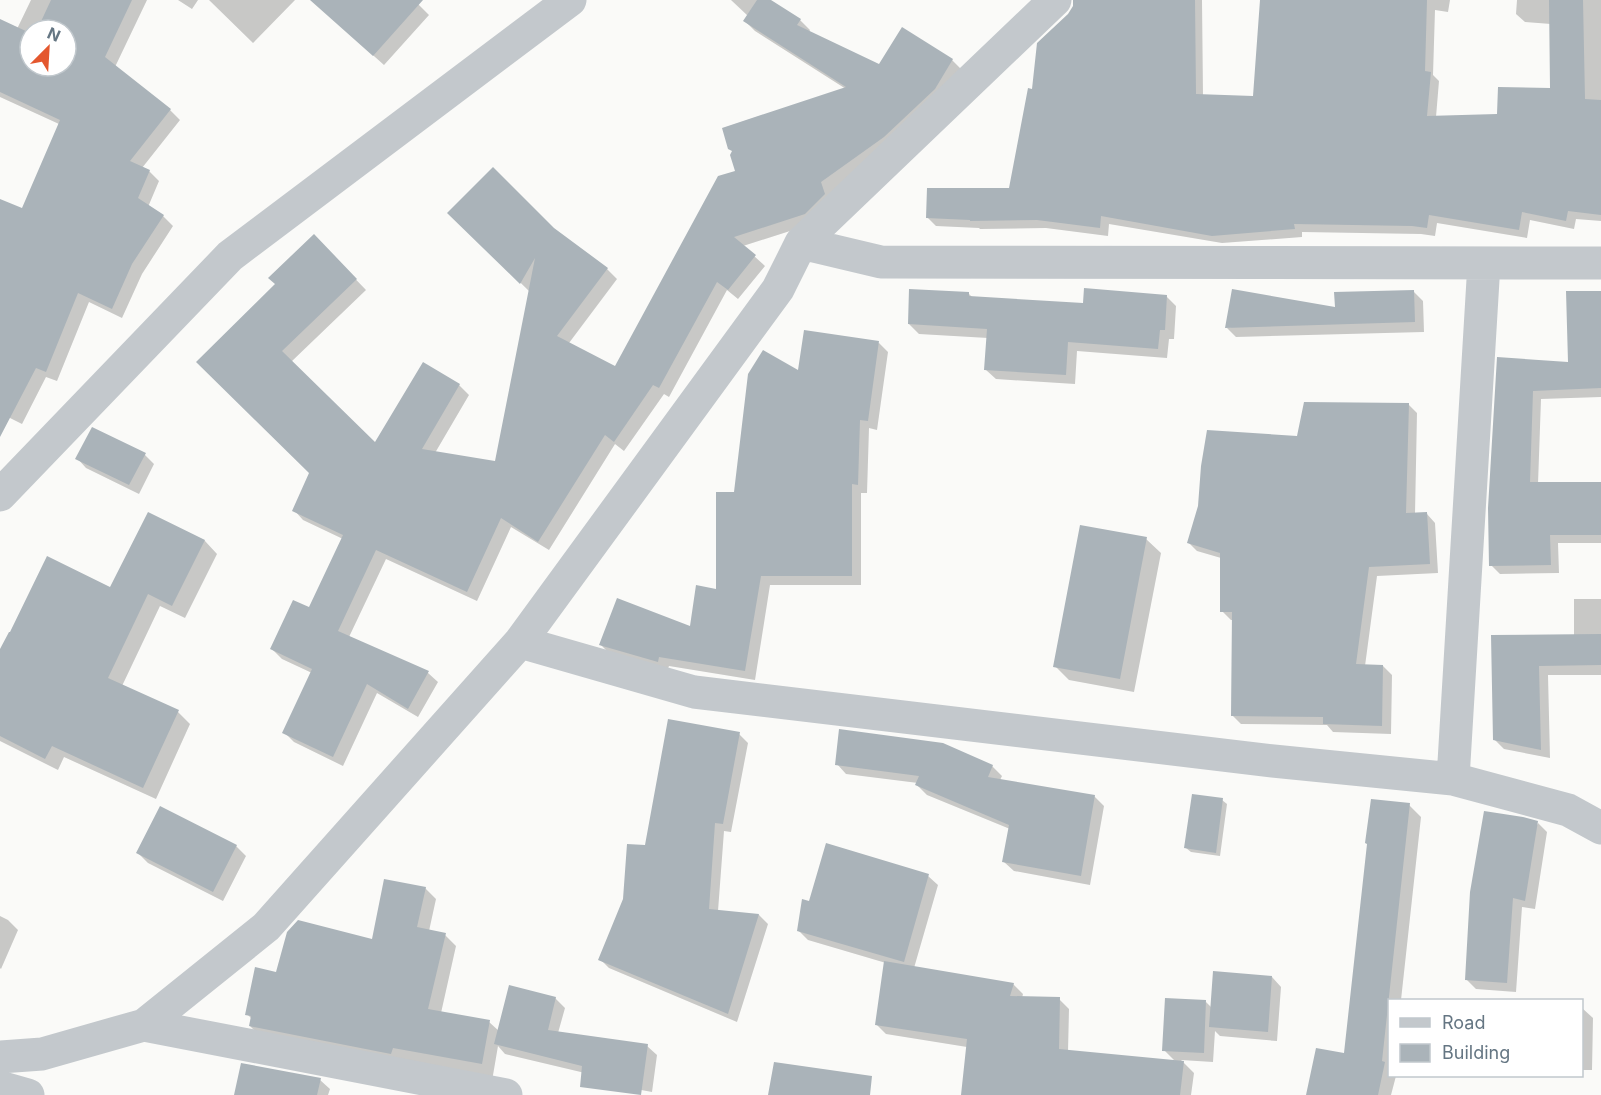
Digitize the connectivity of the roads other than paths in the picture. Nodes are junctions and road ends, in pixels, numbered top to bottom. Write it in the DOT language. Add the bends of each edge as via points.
graph roads {
  1 [pos="570,0"];
  2 [pos="1055,0"];
  3 [pos="801,243"];
  4 [pos="1484,263"];
  5 [pos="1601,263"];
  6 [pos="0,495"];
  7 [pos="520,642"];
  8 [pos="1453,779"];
  9 [pos="1601,828"];
  10 [pos="144,1025"];
  11 [pos="0,1057"];
  12 [pos="0,1087"];
  13 [pos="28,1095"];
  14 [pos="506,1095"];
  1 -- 6 [label="street" via="230,256"];
  2 -- 3 [label="street"];
  3 -- 4 [label="street" via="880,262"];
  3 -- 7 [label="street" via="778,289"];
  4 -- 5 [label="street"];
  4 -- 8 [label="street"];
  7 -- 8 [label="street" via="694,692"];
  7 -- 10 [label="street" via="266,927"];
  8 -- 9 [label="street" via="1568,810"];
  10 -- 11 [label="street" via="42,1054"];
  10 -- 14 [label="street"];
  12 -- 13 [label="street"];
}
